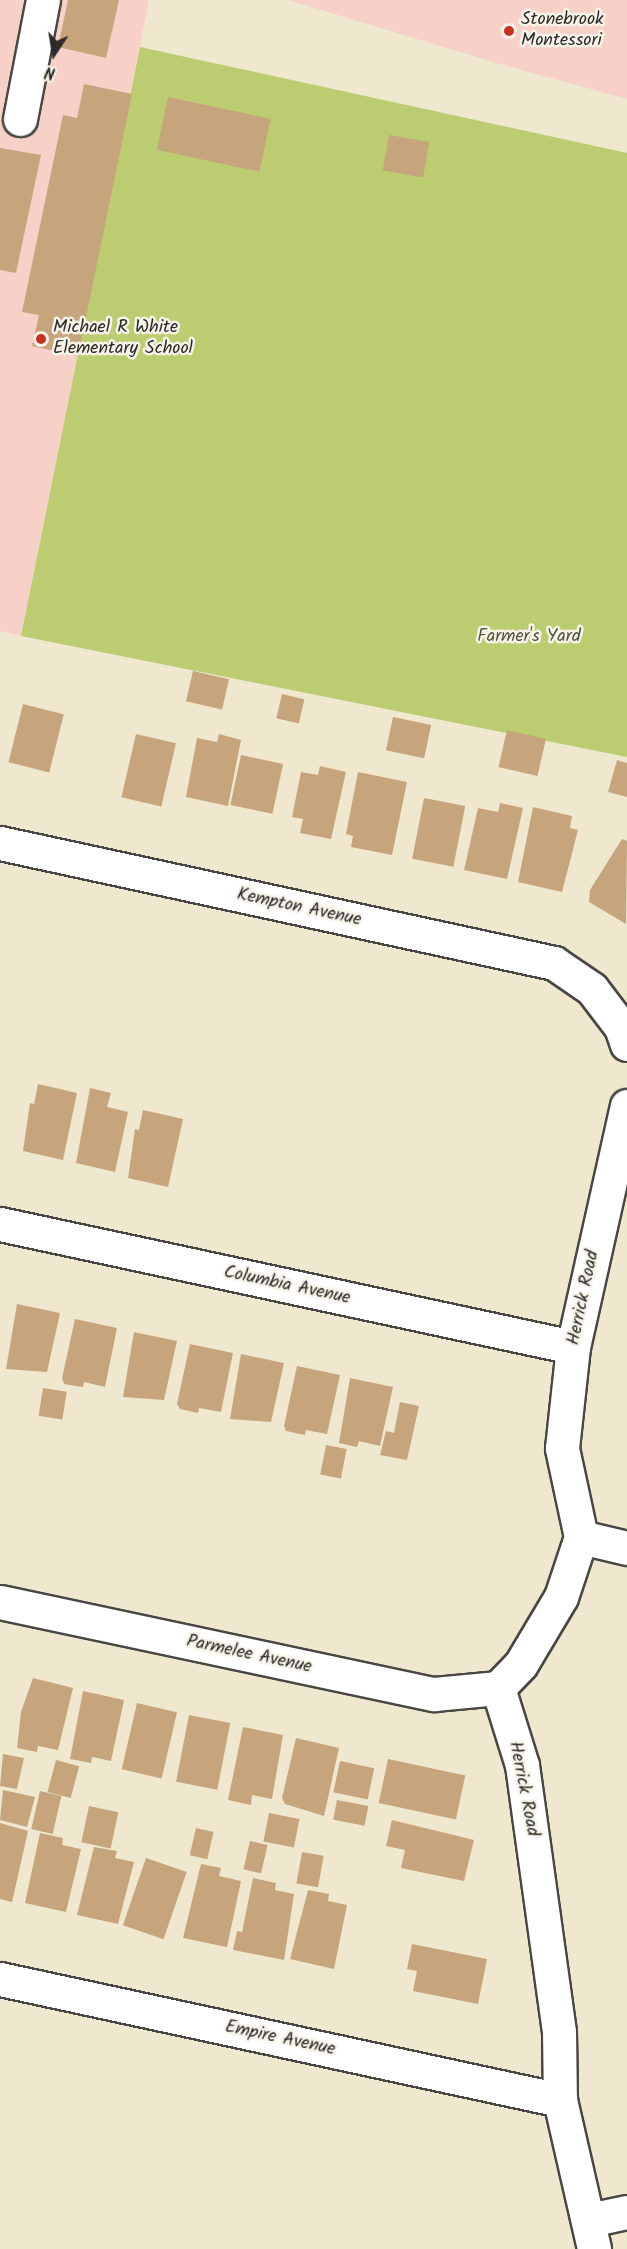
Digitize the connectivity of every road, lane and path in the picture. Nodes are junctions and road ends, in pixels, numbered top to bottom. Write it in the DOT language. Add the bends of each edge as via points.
graph roads {
  1 [pos="43,0"];
  2 [pos="20,119"];
  3 [pos="0,843"];
  4 [pos="627,1044"];
  5 [pos="627,1106"];
  6 [pos="0,1224"];
  7 [pos="573,1347"];
  8 [pos="581,1537"];
  9 [pos="627,1548"];
  10 [pos="0,1602"];
  11 [pos="498,1688"];
  12 [pos="0,1979"];
  13 [pos="560,2100"];
  14 [pos="627,2212"];
  15 [pos="592,2234"];
  1 -- 2 [label="street"];
  3 -- 4 [label="street, Kempton Avenue" via="554,963 592,989 621,1027"];
  5 -- 7 [label="street, Herrick Road"];
  6 -- 7 [label="street, Columbia Avenue"];
  7 -- 8 [label="street, Herrick Road" via="562,1448"];
  8 -- 9 [label="street"];
  8 -- 11 [label="street" via="561,1597 521,1664"];
  10 -- 11 [label="street, Parmelee Avenue" via="434,1694"];
  11 -- 13 [label="street, Herrick Road" via="522,1765 559,2032"];
  12 -- 13 [label="street, Empire Avenue"];
  13 -- 15 [label="street, Herrick Road"];
  14 -- 15 [label="street"];
}
